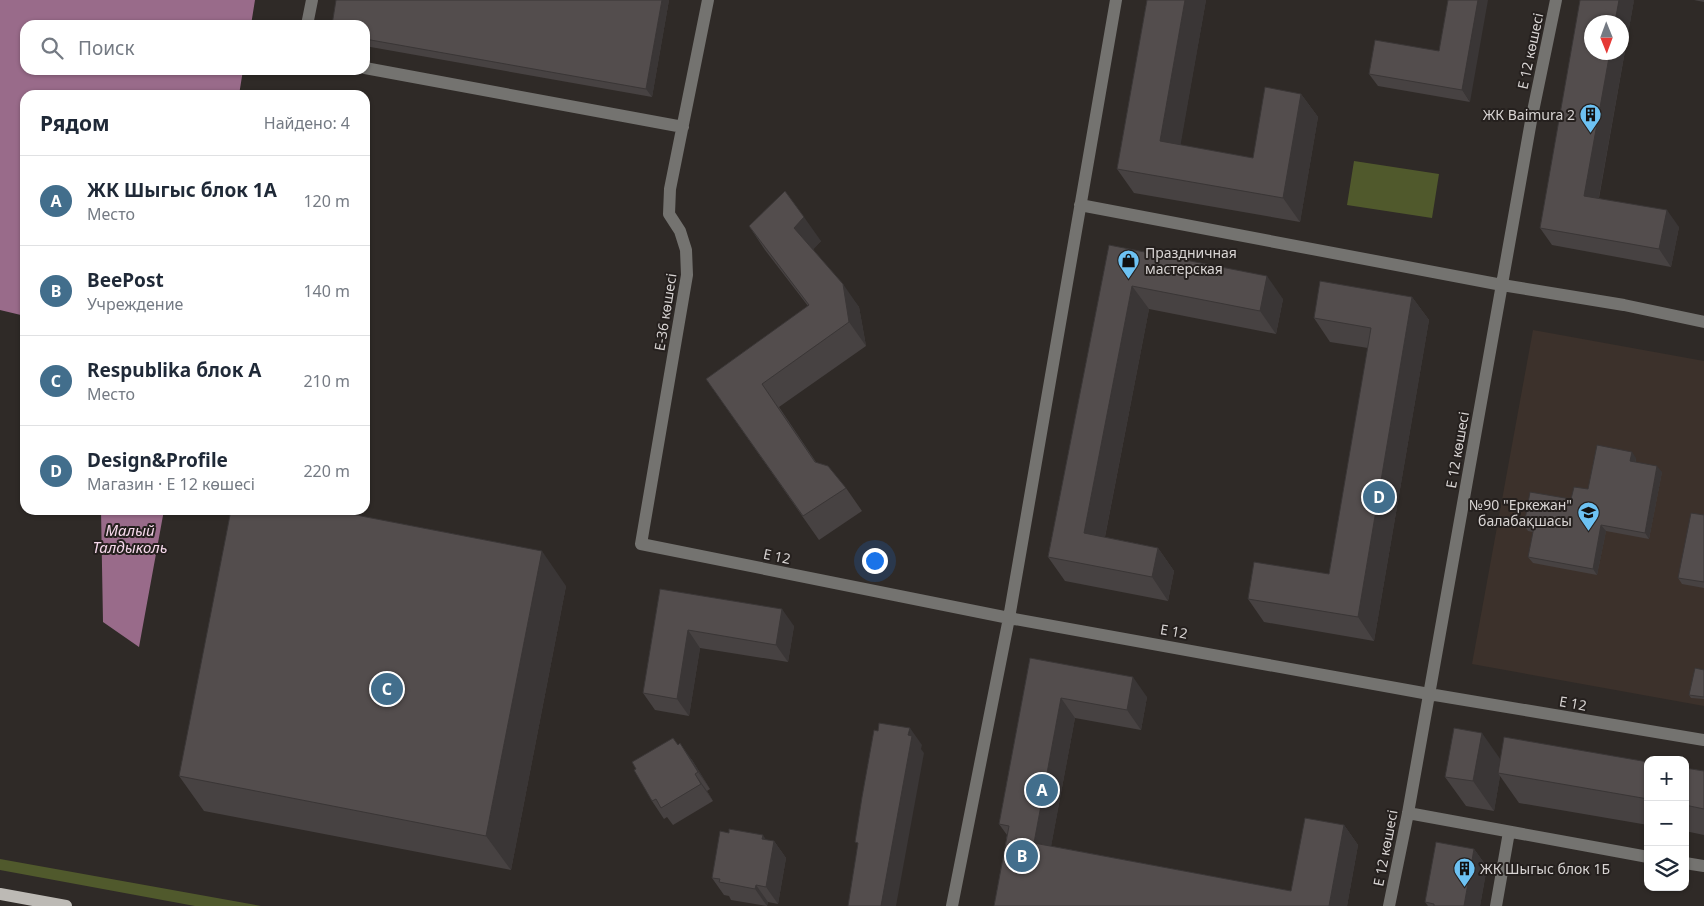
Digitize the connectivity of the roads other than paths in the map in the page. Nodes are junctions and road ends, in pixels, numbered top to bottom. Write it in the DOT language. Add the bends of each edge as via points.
graph roads {
  1 [pos="312,0"];
  2 [pos="708,0"];
  3 [pos="1116,0"];
  4 [pos="1556,0"];
  5 [pos="308,20"];
  6 [pos="370,69"];
  7 [pos="682,127"];
  8 [pos="1080,205"];
  9 [pos="1502,285"];
  10 [pos="1704,322"];
  11 [pos="641,544"];
  12 [pos="1009,618"];
  13 [pos="1428,694"];
  14 [pos="1704,740"];
  15 [pos="1408,814"];
  16 [pos="1509,832"];
  17 [pos="1644,855"];
  18 [pos="1689,864"];
  19 [pos="1704,866"];
  20 [pos="0,894"];
  21 [pos="66,906"];
  22 [pos="952,906"];
  23 [pos="1389,906"];
  24 [pos="1496,906"];
  1 -- 5 [label="street"];
  2 -- 7 [label="street, Е-36 көшесі"];
  3 -- 8 [label="street"];
  4 -- 9 [label="street, Е 12 көшесі"];
  6 -- 7 [label="street"];
  7 -- 11 [label="street, Е-36 көшесі" via="670,189 669,214 680,231 686,250 687,275"];
  8 -- 9 [label="street"];
  8 -- 12 [label="street"];
  9 -- 10 [label="street"];
  9 -- 13 [label="street, Е 12 көшесі"];
  11 -- 12 [label="street, E 12"];
  12 -- 13 [label="street, E 12"];
  12 -- 22 [label="street"];
  13 -- 14 [label="street, E 12"];
  13 -- 15 [label="street, Е 12 көшесі"];
  15 -- 16 [label="street"];
  15 -- 23 [label="street, Е 12 көшесі"];
  16 -- 17 [label="street"];
  16 -- 24 [label="street"];
  18 -- 19 [label="street"];
  20 -- 21 [label="main road"];
}
